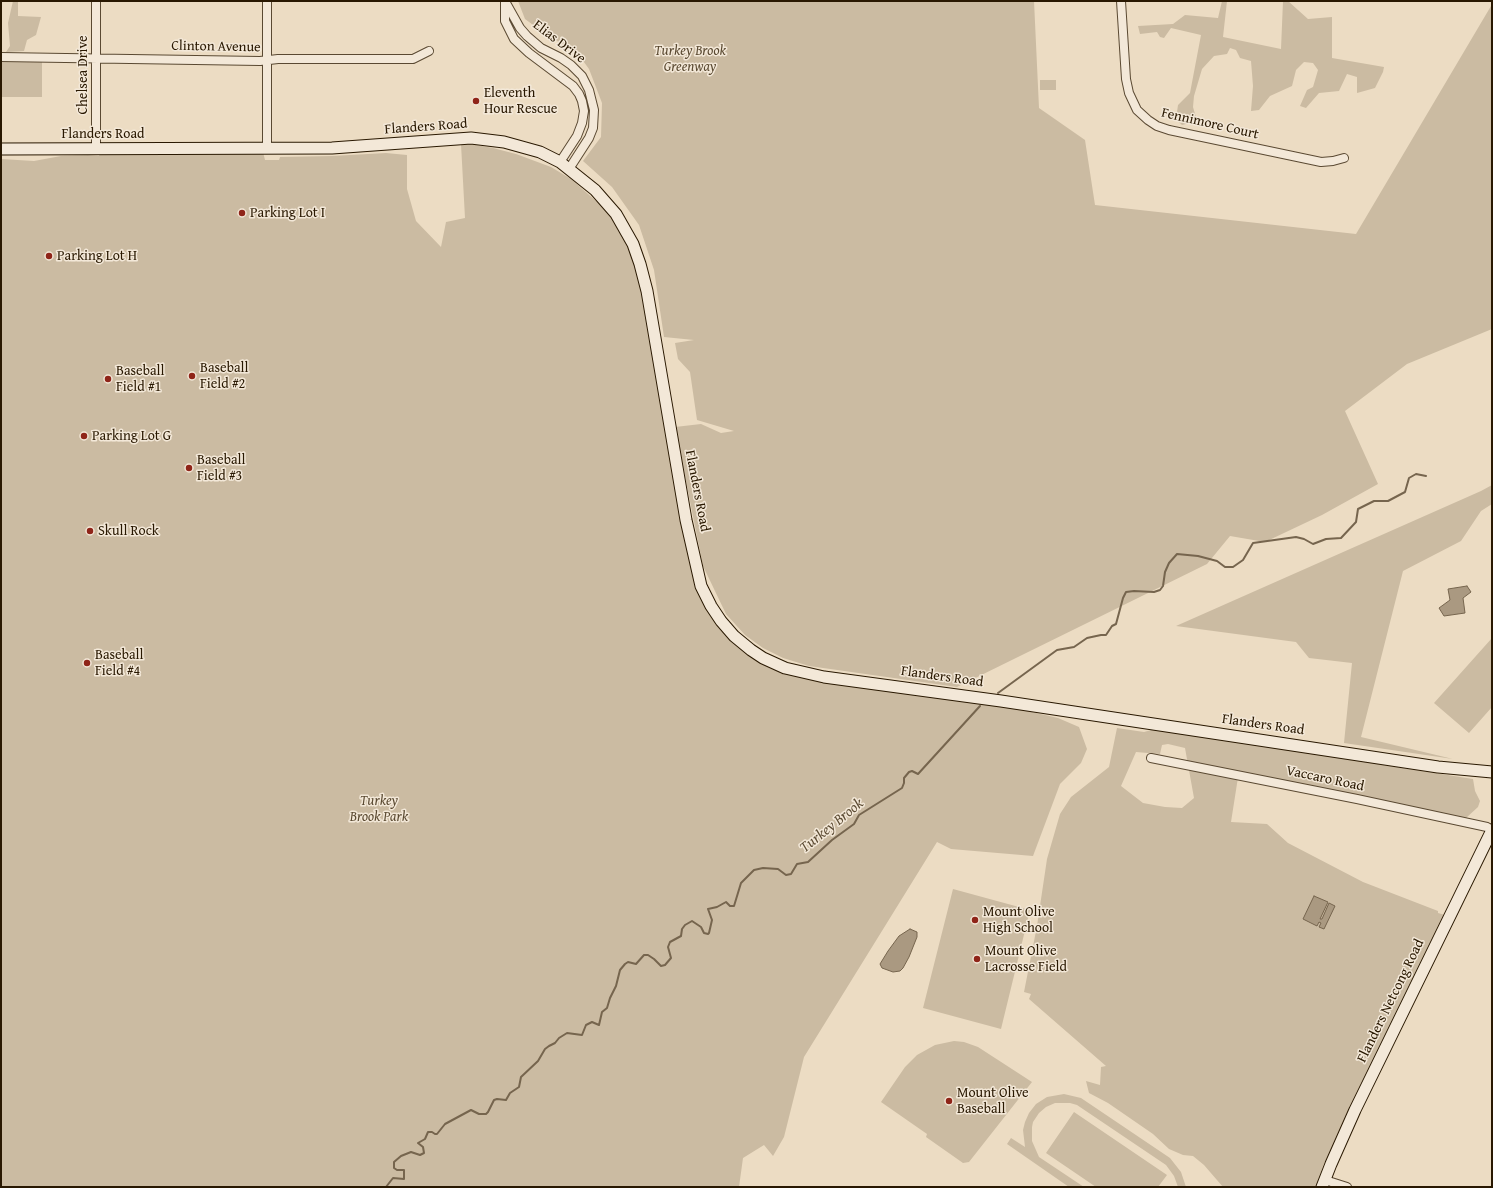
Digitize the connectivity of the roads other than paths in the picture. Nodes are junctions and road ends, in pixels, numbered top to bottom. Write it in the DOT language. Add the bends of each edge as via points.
graph roads {
  1 [pos="96,1"];
  2 [pos="267,1"];
  3 [pos="1121,1"];
  4 [pos="505,2"];
  5 [pos="429,51"];
  6 [pos="1,57"];
  7 [pos="96,59"];
  8 [pos="267,60"];
  9 [pos="267,148"];
  10 [pos="1,149"];
  11 [pos="96,149"];
  12 [pos="1344,158"];
  13 [pos="564,165"];
  14 [pos="1151,758"];
  15 [pos="1492,772"];
  16 [pos="1492,830"];
  17 [pos="1323,1184"];
  18 [pos="1347,1187"];
  1 -- 7 [label="street, Chelsea Drive"];
  2 -- 8 [label="street"];
  3 -- 12 [label="street, Fennimore Court" via="1127,86 1137,110 1148,120 1169,130 1321,162"];
  4 -- 13 [label="street, Elias Drive" via="505,21 514,40 573,86 580,96 584,111 582,123"];
  4 -- 13 [label="street, Elias Drive" via="516,23 527,36 571,65 582,76 589,90 594,110 593,128 589,138"];
  5 -- 8 [label="street, Clinton Avenue" via="413,59"];
  6 -- 7 [label="street, Clinton Avenue"];
  7 -- 8 [label="street, Clinton Avenue"];
  7 -- 11 [label="street, Chelsea Drive"];
  8 -- 9 [label="street"];
  9 -- 11 [label="main road, Flanders Road"];
  9 -- 13 [label="main road, Flanders Road" via="358,147 477,138 531,148"];
  10 -- 11 [label="main road, Flanders Road"];
  13 -- 15 [label="main road, Flanders Road" via="589,185 609,206 628,233 638,257 648,298 686,520 702,586 721,621 734,636 763,658 785,668 824,677 994,699 1438,767"];
  14 -- 16 [label="street, Vaccaro Road" via="1350,797"];
  16 -- 17 [label="main road, Flanders Netcong Road" via="1361,1098"];
  17 -- 18 [label="street"];
}
